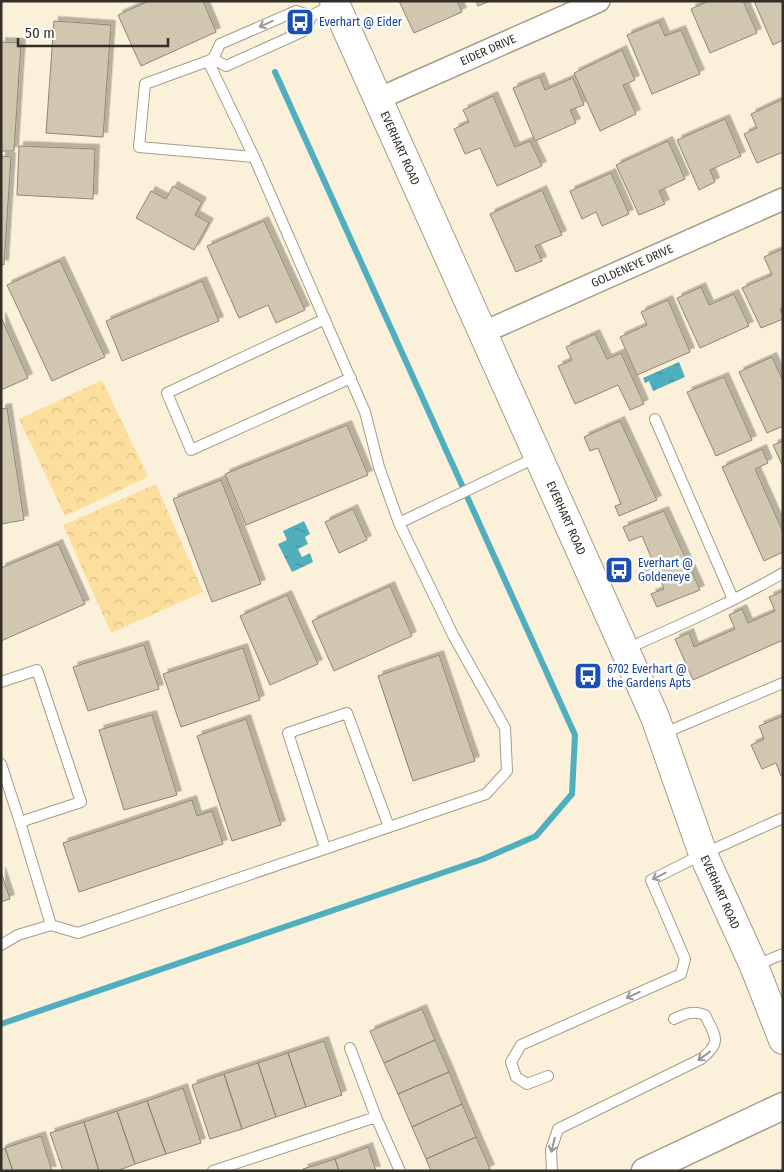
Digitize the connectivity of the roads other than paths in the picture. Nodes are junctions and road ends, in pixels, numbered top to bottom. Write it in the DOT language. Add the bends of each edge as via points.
graph roads {
  1 [pos="599,1"];
  2 [pos="334,2"];
  3 [pos="311,16"];
  4 [pos="210,60"];
  5 [pos="378,99"];
  6 [pos="254,157"];
  7 [pos="783,199"];
  8 [pos="325,319"];
  9 [pos="482,333"];
  10 [pos="351,378"];
  11 [pos="655,418"];
  12 [pos="538,457"];
  13 [pos="398,523"];
  14 [pos="783,573"];
  15 [pos="733,599"];
  16 [pos="625,649"];
  17 [pos="1,682"];
  18 [pos="783,683"];
  19 [pos="662,734"];
  20 [pos="1,764"];
  21 [pos="783,818"];
  22 [pos="20,822"];
  23 [pos="389,827"];
  24 [pos="325,848"];
  25 [pos="703,854"];
  26 [pos="51,925"];
  27 [pos="1,945"];
  28 [pos="783,954"];
  29 [pos="754,966"];
  30 [pos="674,1019"];
  31 [pos="783,1040"];
  32 [pos="350,1048"];
  33 [pos="548,1076"];
  34 [pos="783,1106"];
  35 [pos="376,1117"];
  36 [pos="661,1167"];
  37 [pos="213,1171"];
  38 [pos="400,1171"];
  39 [pos="552,1171"];
  1 -- 5 [label="street, EIDER DRIVE"];
  2 -- 3 [label="lane"];
  2 -- 5 [label="main road, EVERHART ROAD"];
  3 -- 4 [label="lane, one-way" via="296,11 288,14 220,44"];
  3 -- 4 [label="lane" via="306,30 226,66"];
  4 -- 6 [label="lane"];
  4 -- 6 [label="lane" via="145,84 139,147"];
  5 -- 9 [label="main road, EVERHART ROAD"];
  6 -- 8 [label="lane"];
  7 -- 9 [label="street, GOLDENEYE DRIVE"];
  8 -- 10 [label="lane"];
  8 -- 10 [label="lane" via="167,393 191,450"];
  9 -- 12 [label="main road, EVERHART ROAD"];
  10 -- 13 [label="lane" via="365,412"];
  11 -- 15 [label="lane"];
  12 -- 13 [label="lane"];
  12 -- 16 [label="main road, EVERHART ROAD"];
  13 -- 23 [label="lane" via="452,634 505,728 507,770 486,794"];
  14 -- 15 [label="lane"];
  15 -- 16 [label="lane"];
  16 -- 19 [label="main road, EVERHART ROAD"];
  17 -- 22 [label="lane" via="37,670 81,802"];
  18 -- 19 [label="lane"];
  19 -- 25 [label="main road, EVERHART ROAD"];
  20 -- 22 [label="lane"];
  21 -- 25 [label="lane"];
  22 -- 26 [label="lane"];
  23 -- 24 [label="lane"];
  23 -- 24 [label="lane" via="347,713 288,732"];
  24 -- 26 [label="lane" via="78,932"];
  25 -- 29 [label="main road, EVERHART ROAD"];
  25 -- 33 [label="lane, one-way" via="651,880 685,959 681,974 521,1046 510,1062 516,1078 527,1084"];
  26 -- 27 [label="lane" via="18,935"];
  28 -- 29 [label="lane"];
  29 -- 31 [label="main road, EVERHART ROAD"];
  30 -- 39 [label="lane, one-way" via="689,1012 705,1015 715,1036 716,1042 711,1051 701,1059 558,1129 551,1150"];
  32 -- 35 [label="lane"];
  34 -- 36 [label="street"];
  35 -- 37 [label="lane"];
  35 -- 38 [label="lane"];
}
